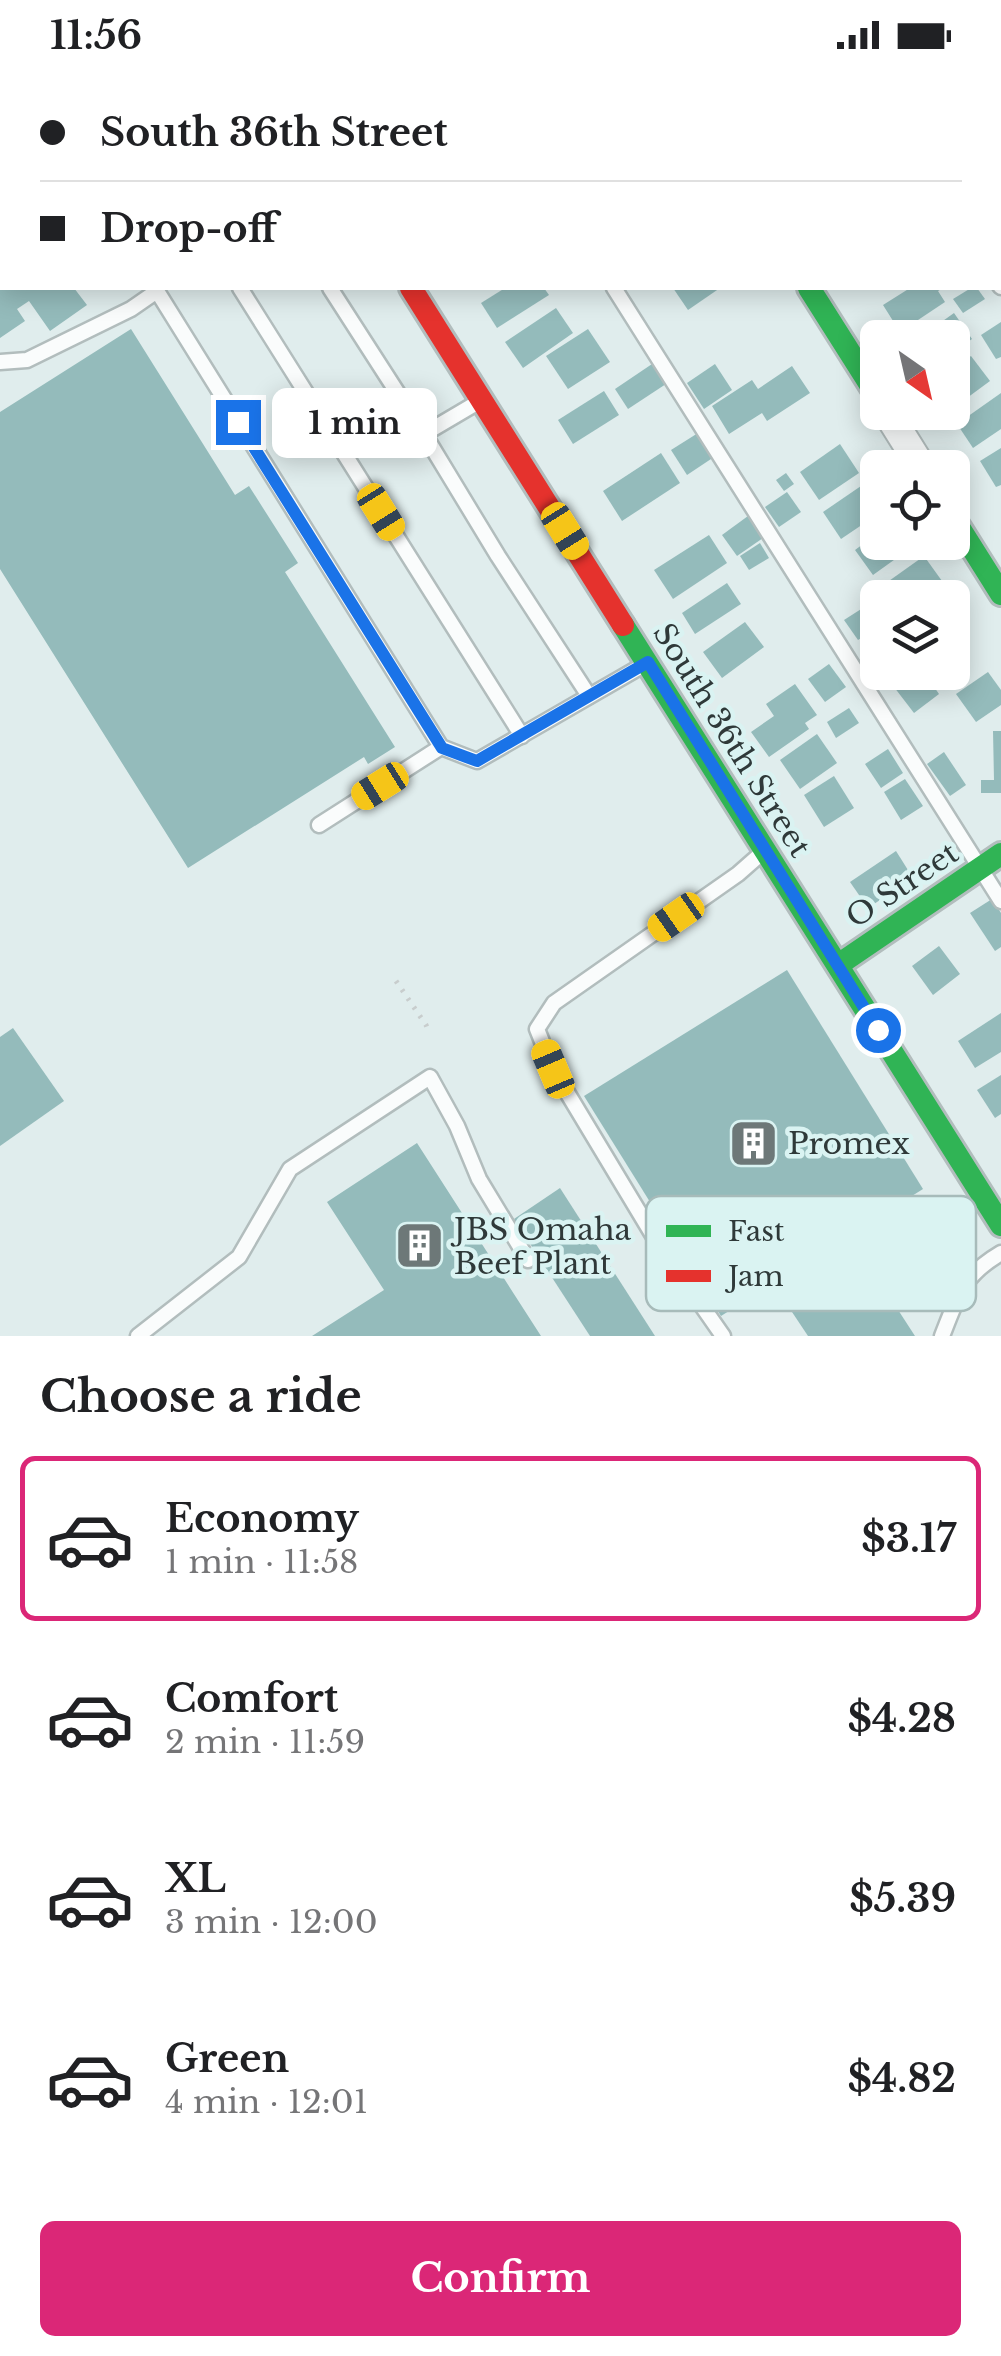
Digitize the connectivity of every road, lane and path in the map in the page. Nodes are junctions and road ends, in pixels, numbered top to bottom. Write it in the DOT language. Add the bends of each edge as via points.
graph roads {
  1 [pos="157,290"];
  2 [pos="159,290"];
  3 [pos="241,290"];
  4 [pos="331,290"];
  5 [pos="418,290"];
  6 [pos="615,290"];
  7 [pos="810,290"];
  8 [pos="0,362"];
  9 [pos="860,369"];
  10 [pos="482,399"];
  11 [pos="424,434"];
  12 [pos="970,545"];
  13 [pos="1001,594"];
  14 [pos="648,662"];
  15 [pos="589,696"];
  16 [pos="522,736"];
  17 [pos="442,748"];
  18 [pos="319,825"];
  19 [pos="766,850"];
  20 [pos="1001,854"];
  21 [pos="980,868"];
  22 [pos="1001,901"];
  23 [pos="838,965"];
  24 [pos="396,981"];
  25 [pos="429,1033"];
  26 [pos="646,1224"];
  27 [pos="1001,1224"];
  28 [pos="1001,1254"];
  29 [pos="528,1260"];
  30 [pos="976,1271"];
  31 [pos="706,1311"];
  32 [pos="952,1311"];
  33 [pos="138,1336"];
  34 [pos="724,1336"];
  35 [pos="942,1336"];
  1 -- 8 [label="lane" via="27,360"];
  2 -- 17 [label="lane"];
  3 -- 16 [label="lane"];
  4 -- 11 [label="lane"];
  5 -- 10 [label="main road, South 36th Street"];
  6 -- 21 [label="lane"];
  7 -- 9 [label="main road"];
  10 -- 11 [label="lane"];
  10 -- 14 [label="main road, South 36th Street"];
  11 -- 15 [label="lane"];
  12 -- 13 [label="main road"];
  14 -- 15 [label="lane"];
  14 -- 19 [label="main road, South 36th Street"];
  15 -- 16 [label="lane"];
  16 -- 17 [label="lane" via="477,761"];
  17 -- 18 [label="lane"];
  19 -- 23 [label="main road, South 36th Street"];
  19 -- 26 [label="lane" via="554,1003 537,1029 553,1069"];
  20 -- 21 [label="main road, O Street"];
  21 -- 22 [label="lane"];
  21 -- 23 [label="main road, O Street"];
  23 -- 27 [label="main road, South 36th Street"];
  24 -- 25 [label="path"];
  28 -- 30 [label="lane"];
  29 -- 33 [label="lane" via="430,1077 290,1168 239,1257"];
  31 -- 34 [label="lane"];
  32 -- 35 [label="lane"];
}
